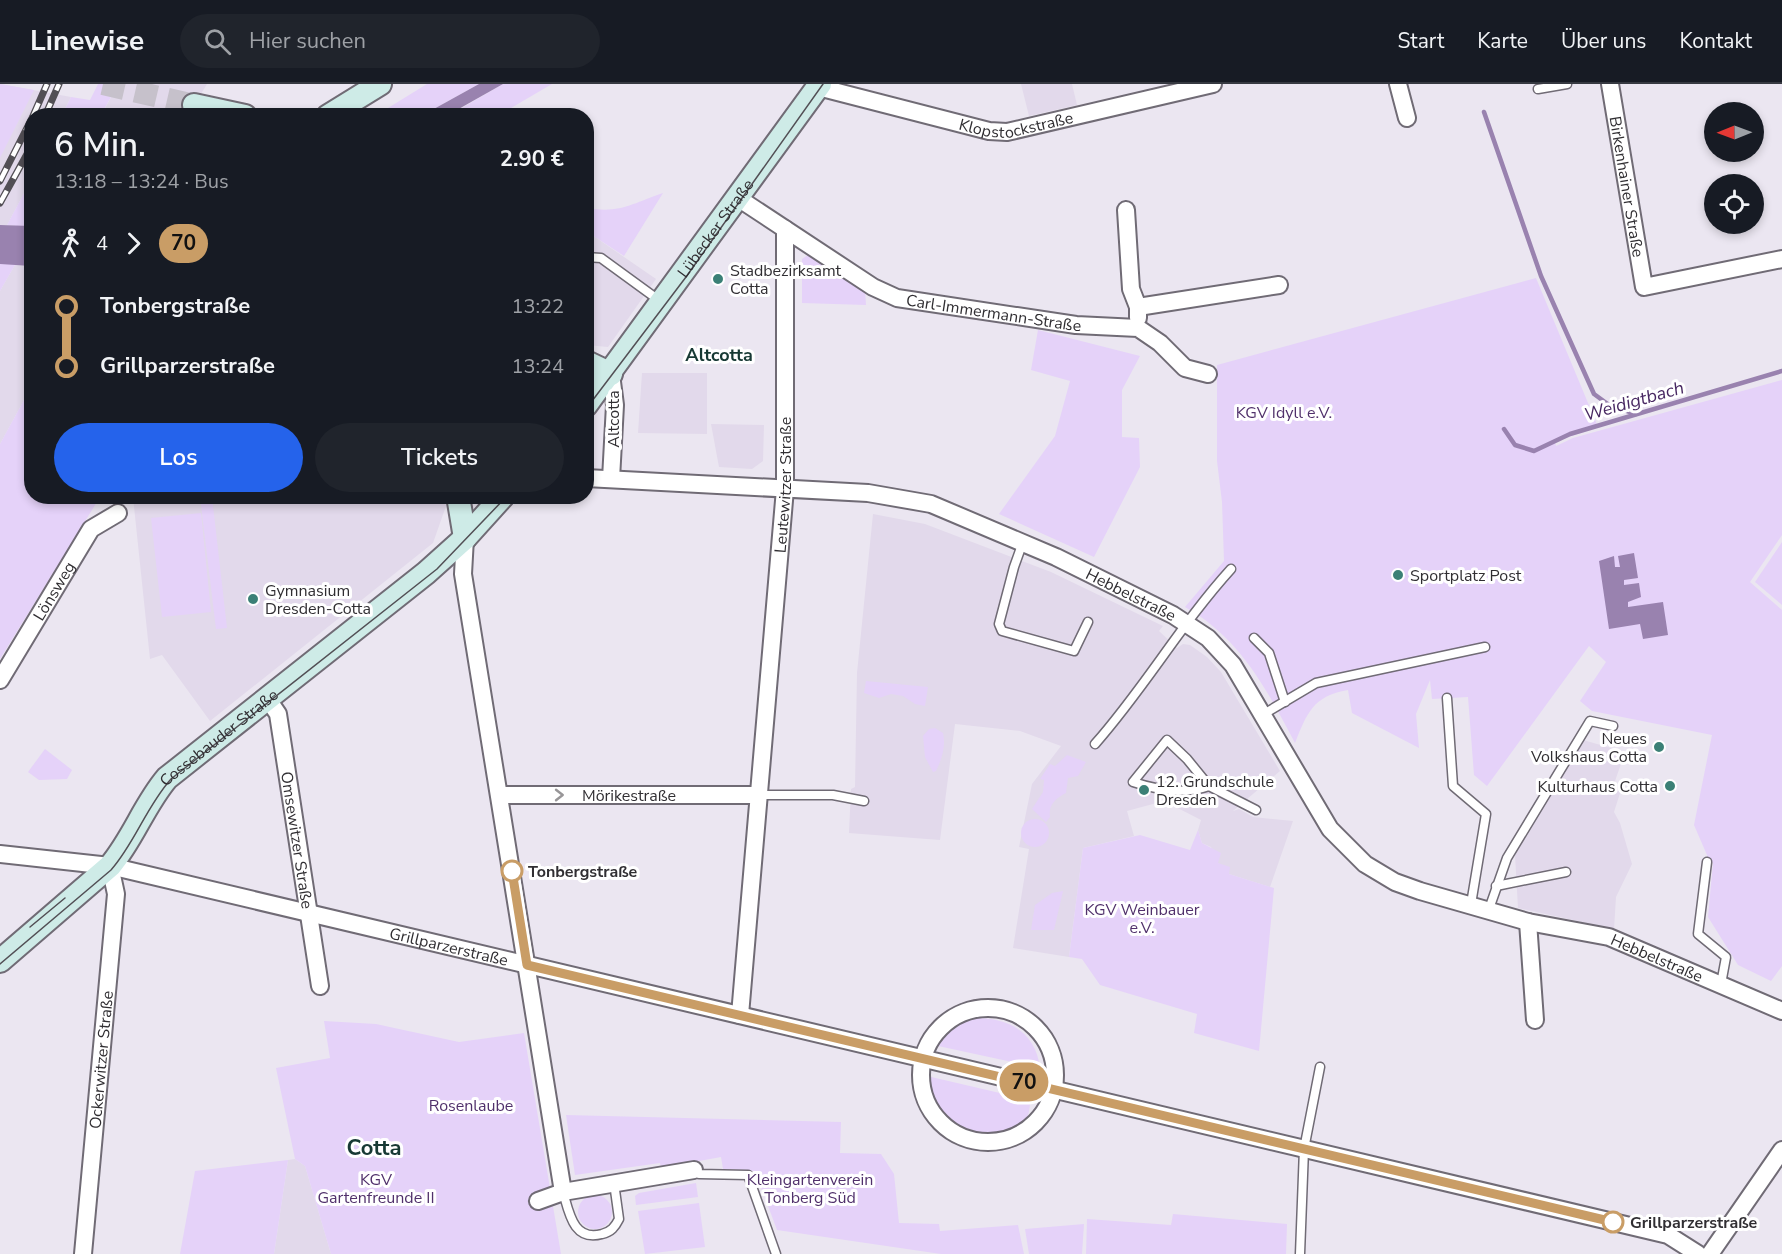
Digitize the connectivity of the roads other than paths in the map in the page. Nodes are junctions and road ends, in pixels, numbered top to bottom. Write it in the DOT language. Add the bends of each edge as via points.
graph roads {
  1 [pos="1214,84"];
  2 [pos="1398,84"];
  3 [pos="1567,84"];
  4 [pos="1610,84"];
  5 [pos="819,85"];
  6 [pos="371,86"];
  7 [pos="1538,89"];
  8 [pos="194,105"];
  9 [pos="208,108"];
  10 [pos="339,108"];
  11 [pos="1407,118"];
  12 [pos="738,198"];
  13 [pos="1126,210"];
  14 [pos="785,229"];
  15 [pos="594,258"];
  16 [pos="1782,259"];
  17 [pos="1279,285"];
  18 [pos="663,303"];
  19 [pos="1138,307"];
  20 [pos="1138,328"];
  21 [pos="594,366"];
  22 [pos="611,374"];
  23 [pos="1208,374"];
  24 [pos="594,395"];
  25 [pos="594,478"];
  26 [pos="611,479"];
  27 [pos="785,489"];
  28 [pos="459,504"];
  29 [pos="496,504"];
  30 [pos="118,513"];
  31 [pos="465,538"];
  32 [pos="1023,542"];
  33 [pos="1231,569"];
  34 [pos="1088,622"];
  35 [pos="1187,623"];
  36 [pos="1254,638"];
  37 [pos="1485,647"];
  38 [pos="0,680"];
  39 [pos="267,698"];
  40 [pos="1447,698"];
  41 [pos="1285,702"];
  42 [pos="1262,715"];
  43 [pos="1613,726"];
  44 [pos="1095,744"];
  45 [pos="1209,786"];
  46 [pos="500,795"];
  47 [pos="759,795"];
  48 [pos="864,801"];
  49 [pos="1256,810"];
  50 [pos="0,854"];
  51 [pos="1707,862"];
  52 [pos="110,866"];
  53 [pos="1566,872"];
  54 [pos="1496,885"];
  55 [pos="1471,904"];
  56 [pos="1489,909"];
  57 [pos="307,913"];
  58 [pos="1528,922"];
  59 [pos="0,961"];
  60 [pos="527,965"];
  61 [pos="1721,984"];
  62 [pos="320,986"];
  63 [pos="1782,1011"];
  64 [pos="740,1015"];
  65 [pos="1534,1020"];
  66 [pos="922,1058"];
  67 [pos="1320,1067"];
  68 [pos="1054,1090"];
  69 [pos="1304,1149"];
  70 [pos="1782,1150"];
  71 [pos="694,1170"];
  72 [pos="614,1184"];
  73 [pos="563,1192"];
  74 [pos="538,1201"];
  75 [pos="83,1254"];
  76 [pos="776,1254"];
  77 [pos="1300,1254"];
  78 [pos="1698,1254"];
  79 [pos="1710,1254"];
  1 -- 5 [label="street, Klopstockstraße" via="1007,132 989,131"];
  2 -- 11 [label="street"];
  3 -- 7 [label="lane"];
  4 -- 16 [label="street, Birkenhainer Straße" via="1644,287"];
  5 -- 12 [label="main road, Lübecker Straße"];
  6 -- 10 [label="main road"];
  8 -- 9 [label="main road"];
  12 -- 14 [label="street"];
  12 -- 18 [label="main road, Lübecker Straße"];
  13 -- 19 [label="street" via="1131,289"];
  14 -- 20 [label="street, Carl-Immermann-Straße" via="873,287 897,298 1076,324"];
  14 -- 27 [label="street, Leutewitzer Straße"];
  15 -- 18 [label="lane" via="601,258"];
  17 -- 19 [label="street"];
  18 -- 22 [label="main road, Lübecker Straße"];
  19 -- 20 [label="street"];
  20 -- 23 [label="street" via="1185,368"];
  21 -- 22 [label="main road"];
  22 -- 24 [label="main road, Altcotta"];
  22 -- 26 [label="street, Altcotta" via="615,405"];
  25 -- 26 [label="street"];
  26 -- 27 [label="street, Hebbelstraße"];
  27 -- 32 [label="street, Hebbelstraße" via="868,493 931,504"];
  27 -- 47 [label="street, Leutewitzer Straße"];
  28 -- 31 [label="main road"];
  29 -- 31 [label="main road"];
  30 -- 38 [label="street, Lönsweg" via="91,529"];
  31 -- 39 [label="main road, Cossebauder Straße"];
  31 -- 46 [label="street" via="463,574"];
  32 -- 34 [label="lane" via="999,624 1002,631 1074,651"];
  32 -- 35 [label="street, Hebbelstraße"];
  33 -- 35 [label="lane"];
  35 -- 42 [label="street, Hebbelstraße" via="1223,652"];
  35 -- 44 [label="lane" via="1128,707"];
  36 -- 41 [label="lane" via="1269,653"];
  37 -- 41 [label="lane" via="1316,683"];
  39 -- 52 [label="main road, Cossebauder Straße" via="167,778"];
  39 -- 57 [label="street, Omsewitzer Straße" via="278,714"];
  40 -- 55 [label="lane" via="1453,786 1486,814"];
  41 -- 42 [label="lane"];
  42 -- 55 [label="street, Hebbelstraße" via="1330,829 1346,848 1395,882"];
  43 -- 54 [label="lane" via="1590,721 1507,858"];
  45 -- 45 [label="lane" via="1197,790 1156,790 1133,782 1167,740"];
  45 -- 49 [label="lane"];
  46 -- 47 [label="street, Mörikestraße, one-way"];
  46 -- 60 [label="street"];
  47 -- 48 [label="lane" via="833,795"];
  47 -- 64 [label="street, Leutewitzer Straße"];
  50 -- 52 [label="street, Grillparzerstraße"];
  51 -- 61 [label="lane" via="1698,934 1726,957"];
  52 -- 57 [label="street, Grillparzerstraße"];
  52 -- 59 [label="main road, Cossebauder Straße"];
  52 -- 75 [label="street, Ockerwitzer Straße" via="116,894"];
  53 -- 54 [label="lane"];
  54 -- 56 [label="lane"];
  55 -- 56 [label="street, Hebbelstraße"];
  56 -- 58 [label="street, Hebbelstraße"];
  57 -- 60 [label="street, Grillparzerstraße"];
  57 -- 62 [label="street, Omsewitzer Straße"];
  58 -- 61 [label="street, Hebbelstraße" via="1610,937"];
  58 -- 65 [label="street"];
  60 -- 64 [label="street, Grillparzerstraße"];
  60 -- 73 [label="street"];
  61 -- 63 [label="street, Hebbelstraße"];
  64 -- 66 [label="street, Grillparzerstraße"];
  66 -- 68 [label="street, Grillparzerstraße"];
  66 -- 68 [label="street" via="935,1032 957,1014 979,1007 1010,1010 1027,1019 1045,1038 1054,1059"];
  66 -- 68 [label="street" via="923,1095 940,1124 958,1136 986,1143 1008,1140 1029,1129 1041,1117"];
  67 -- 69 [label="lane"];
  68 -- 69 [label="street, Grillparzerstraße"];
  69 -- 77 [label="lane"];
  69 -- 78 [label="street, Grillparzerstraße" via="1668,1235"];
  70 -- 79 [label="street"];
  71 -- 72 [label="street"];
  71 -- 76 [label="lane" via="699,1174 748,1175"];
  72 -- 73 [label="street"];
  72 -- 73 [label="lane" via="619,1219 609,1232 599,1235 579,1232"];
  73 -- 74 [label="street"];
}
